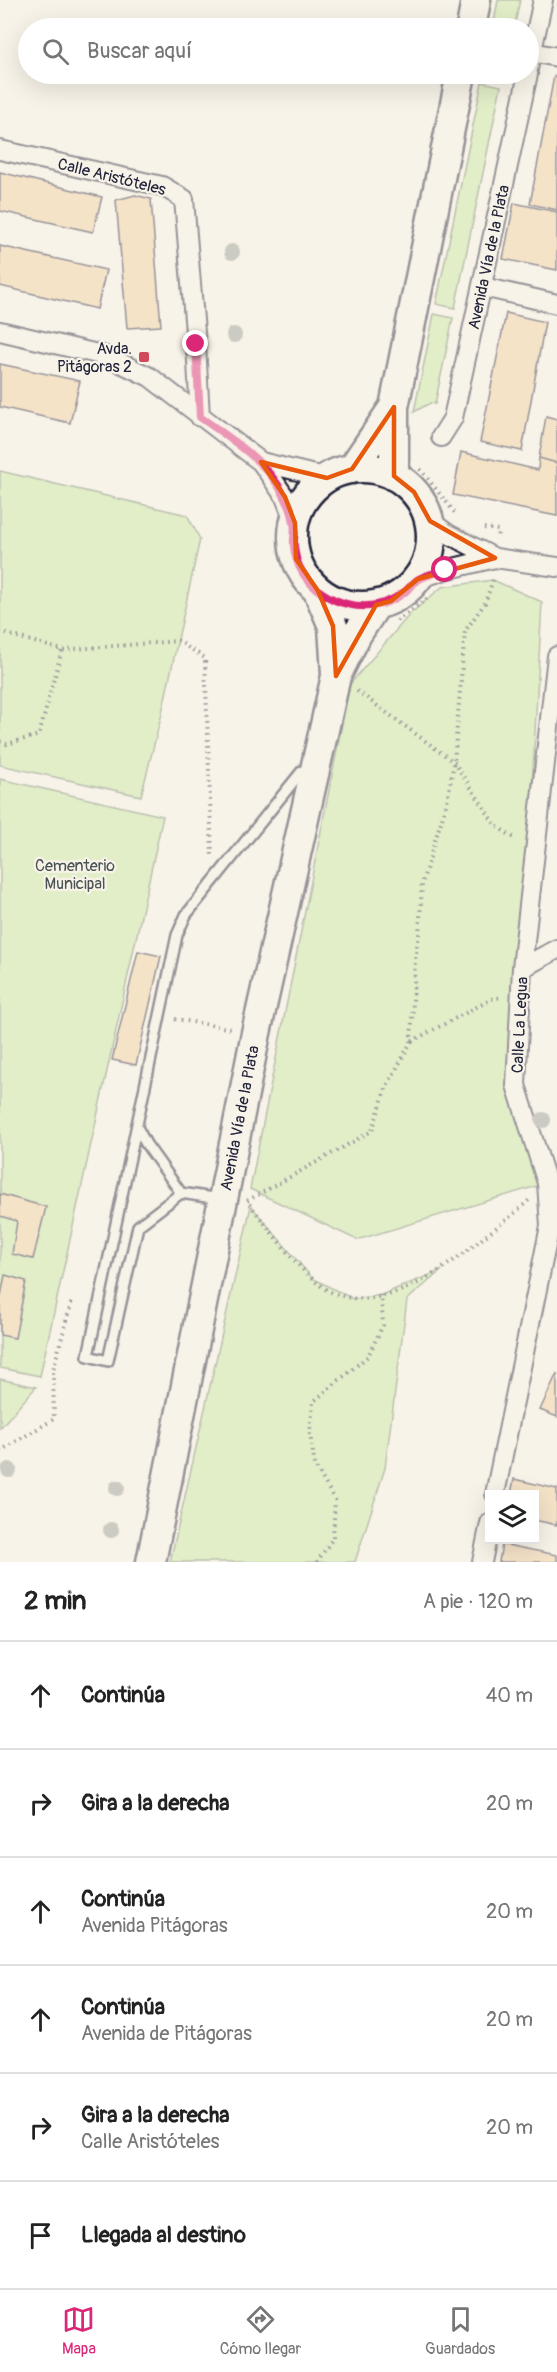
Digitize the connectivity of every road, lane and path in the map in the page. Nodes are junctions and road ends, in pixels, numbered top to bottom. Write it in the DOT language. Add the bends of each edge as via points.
graph roads {
  1 [pos="476,0"];
  2 [pos="543,0"];
  3 [pos="473,18"];
  4 [pos="539,19"];
  5 [pos="557,57"];
  6 [pos="539,62"];
  7 [pos="459,84"];
  8 [pos="525,84"];
  9 [pos="0,150"];
  10 [pos="483,287"];
  11 [pos="557,304"];
  12 [pos="0,331"];
  13 [pos="394,407"];
  14 [pos="200,417"];
  15 [pos="441,437"];
  16 [pos="261,462"];
  17 [pos="406,472"];
  18 [pos="339,474"];
  19 [pos="443,518"];
  20 [pos="295,523"];
  21 [pos="475,526"];
  22 [pos="495,558"];
  23 [pos="557,567"];
  24 [pos="493,580"];
  25 [pos="482,582"];
  26 [pos="426,586"];
  27 [pos="318,591"];
  28 [pos="383,615"];
  29 [pos="0,632"];
  30 [pos="62,650"];
  31 [pos="557,656"];
  32 [pos="336,676"];
  33 [pos="0,742"];
  34 [pos="454,762"];
  35 [pos="314,772"];
  36 [pos="537,841"];
  37 [pos="213,881"];
  38 [pos="557,949"];
  39 [pos="522,968"];
  40 [pos="521,994"];
  41 [pos="160,1017"];
  42 [pos="256,1033"];
  43 [pos="411,1041"];
  44 [pos="137,1127"];
  45 [pos="547,1183"];
  46 [pos="181,1193"];
  47 [pos="241,1202"];
  48 [pos="381,1295"];
  49 [pos="72,1300"];
  50 [pos="0,1451"];
  51 [pos="496,1490"];
  52 [pos="485,1544"];
  53 [pos="151,1562"];
  54 [pos="317,1562"];
  55 [pos="482,1562"];
  1 -- 3 [label="main road"];
  2 -- 4 [label="street, Avenida Vía de la Plata"];
  5 -- 6 [label="street"];
  7 -- 13 [label="main road"];
  8 -- 10 [label="street, Avenida Vía de la Plata"];
  9 -- 14 [label="street, Calle Aristóteles" via="162,186 184,199"];
  10 -- 11 [label="street"];
  10 -- 15 [label="street, Avenida Vía de la Plata" via="453,418"];
  12 -- 14 [label="street" via="106,356 150,377"];
  13 -- 17 [label="main road"];
  13 -- 18 [label="main road"];
  14 -- 16 [label="street"];
  16 -- 18 [label="street"];
  16 -- 20 [label="street" via="285,497"];
  17 -- 18 [label="main road"];
  17 -- 19 [label="path"];
  17 -- 19 [label="main road" via="424,506"];
  18 -- 20 [label="main road" via="314,488"];
  19 -- 22 [label="street" via="448,534"];
  19 -- 26 [label="main road" via="430,552"];
  20 -- 27 [label="main road" via="297,559"];
  21 -- 22 [label="path" via="498,530"];
  22 -- 23 [label="street"];
  22 -- 24 [label="path"];
  22 -- 26 [label="street" via="445,570"];
  24 -- 25 [label="path"];
  24 -- 34 [label="path" via="485,603 465,631"];
  26 -- 28 [label="main road" via="398,596"];
  26 -- 28 [label="path" via="410,614"];
  27 -- 28 [label="main road" via="339,602"];
  27 -- 32 [label="main road, Avenida Vía de la Plata" via="333,626"];
  28 -- 32 [label="main road, Avenida Vía de la Plata" via="357,634"];
  29 -- 30 [label="path"];
  30 -- 33 [label="path" via="39,735 7,744"];
  30 -- 37 [label="path" via="177,641 205,658"];
  31 -- 36 [label="street, Calle La Legua"];
  32 -- 34 [label="path"];
  32 -- 35 [label="main road, Avenida Vía de la Plata"];
  34 -- 36 [label="path" via="496,826 521,842"];
  34 -- 43 [label="path" via="447,802 422,883"];
  35 -- 37 [label="lane" via="302,771"];
  35 -- 42 [label="main road, Avenida Vía de la Plata"];
  36 -- 39 [label="street, Calle La Legua"];
  37 -- 41 [label="lane" via="186,915 177,935"];
  38 -- 39 [label="street"];
  39 -- 40 [label="street, Calle La Legua"];
  40 -- 43 [label="path" via="492,999"];
  40 -- 45 [label="street, Calle La Legua" via="516,1085"];
  41 -- 42 [label="path"];
  41 -- 44 [label="lane"];
  42 -- 47 [label="main road, Avenida Vía de la Plata"];
  43 -- 47 [label="path" via="386,1088 372,1131"];
  44 -- 46 [label="lane"];
  44 -- 46 [label="lane" via="88,1356 108,1361 138,1226"];
  45 -- 48 [label="path" via="442,1270 406,1289"];
  45 -- 51 [label="street, Calle La Legua" via="550,1226"];
  46 -- 47 [label="lane"];
  47 -- 48 [label="path" via="309,1276 329,1291 353,1299"];
  47 -- 53 [label="main road, Avenida Vía de la Plata"];
  48 -- 54 [label="path" via="383,1325 368,1356 313,1402 310,1434 315,1466 335,1500 333,1538"];
  49 -- 50 [label="path" via="53,1370 54,1419"];
  52 -- 55 [label="street"];
}
